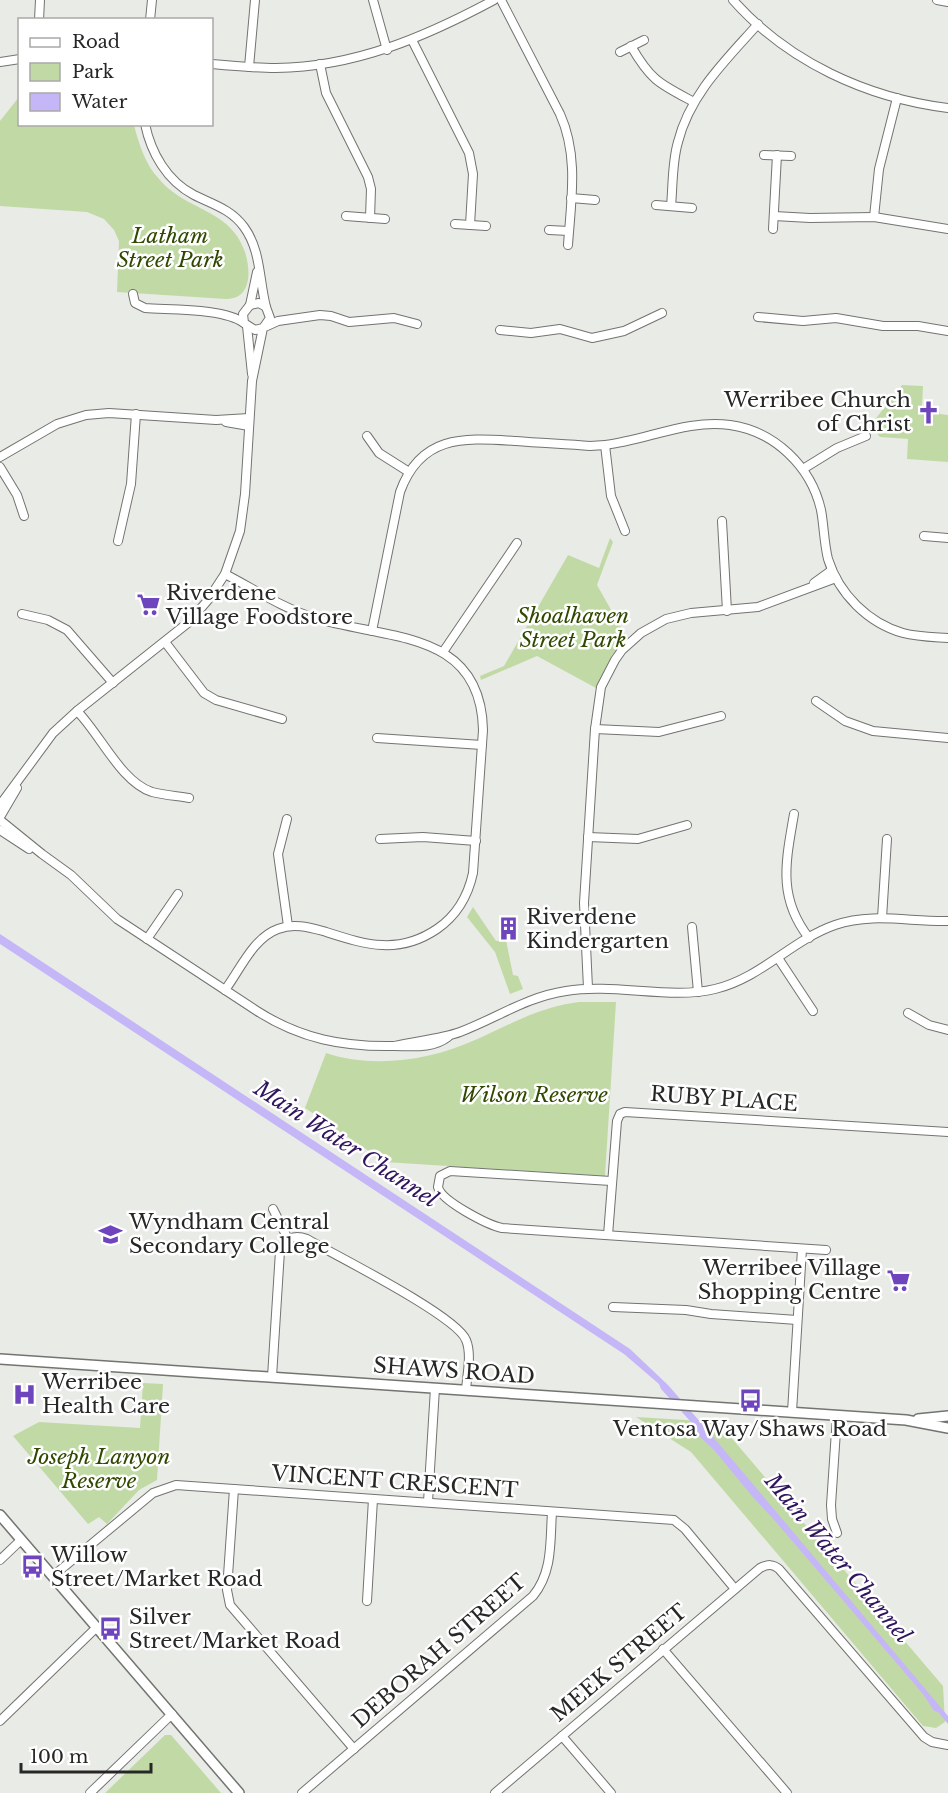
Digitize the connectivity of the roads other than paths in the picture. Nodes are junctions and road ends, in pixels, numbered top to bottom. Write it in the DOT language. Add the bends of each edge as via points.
graph roads {
  1 [pos="40,0"];
  2 [pos="152,0"];
  3 [pos="255,0"];
  4 [pos="373,0"];
  5 [pos="494,0"];
  6 [pos="501,0"];
  7 [pos="733,0"];
  8 [pos="937,0"];
  9 [pos="948,2"];
  10 [pos="39,18"];
  11 [pos="150,18"];
  12 [pos="758,24"];
  13 [pos="412,40"];
  14 [pos="644,40"];
  15 [pos="631,46"];
  16 [pos="387,50"];
  17 [pos="620,52"];
  18 [pos="18,59"];
  19 [pos="0,62"];
  20 [pos="213,64"];
  21 [pos="320,64"];
  22 [pos="249,67"];
  23 [pos="897,98"];
  24 [pos="694,102"];
  25 [pos="948,108"];
  26 [pos="147,126"];
  27 [pos="764,155"];
  28 [pos="777,155"];
  29 [pos="791,156"];
  30 [pos="571,198"];
  31 [pos="595,200"];
  32 [pos="656,205"];
  33 [pos="671,206"];
  34 [pos="692,208"];
  35 [pos="346,216"];
  36 [pos="774,216"];
  37 [pos="874,217"];
  38 [pos="370,218"];
  39 [pos="385,219"];
  40 [pos="454,224"];
  41 [pos="470,225"];
  42 [pos="486,226"];
  43 [pos="772,229"];
  44 [pos="948,229"];
  45 [pos="549,230"];
  46 [pos="568,231"];
  47 [pos="568,245"];
  48 [pos="258,265"];
  49 [pos="133,294"];
  50 [pos="249,306"];
  51 [pos="267,308"];
  52 [pos="662,313"];
  53 [pos="219,314"];
  54 [pos="758,317"];
  55 [pos="288,320"];
  56 [pos="417,324"];
  57 [pos="246,325"];
  58 [pos="265,327"];
  59 [pos="500,330"];
  60 [pos="948,331"];
  61 [pos="252,381"];
  62 [pos="136,414"];
  63 [pos="249,422"];
  64 [pos="367,436"];
  65 [pos="866,436"];
  66 [pos="605,445"];
  67 [pos="0,457"];
  68 [pos="0,467"];
  69 [pos="803,469"];
  70 [pos="409,472"];
  71 [pos="24,516"];
  72 [pos="722,522"];
  73 [pos="625,531"];
  74 [pos="924,536"];
  75 [pos="948,538"];
  76 [pos="118,541"];
  77 [pos="517,543"];
  78 [pos="832,570"];
  79 [pos="225,574"];
  80 [pos="836,578"];
  81 [pos="805,589"];
  82 [pos="727,611"];
  83 [pos="22,614"];
  84 [pos="372,631"];
  85 [pos="948,638"];
  86 [pos="165,642"];
  87 [pos="443,652"];
  88 [pos="113,683"];
  89 [pos="816,701"];
  90 [pos="77,711"];
  91 [pos="721,716"];
  92 [pos="282,719"];
  93 [pos="595,729"];
  94 [pos="377,738"];
  95 [pos="948,738"];
  96 [pos="482,745"];
  97 [pos="21,779"];
  98 [pos="189,798"];
  99 [pos="0,806"];
  100 [pos="794,813"];
  101 [pos="0,818"];
  102 [pos="287,819"];
  103 [pos="687,825"];
  104 [pos="0,830"];
  105 [pos="588,837"];
  106 [pos="380,839"];
  107 [pos="887,839"];
  108 [pos="476,841"];
  109 [pos="42,854"];
  110 [pos="178,894"];
  111 [pos="882,918"];
  112 [pos="948,923"];
  113 [pos="288,926"];
  114 [pos="692,927"];
  115 [pos="809,938"];
  116 [pos="147,939"];
  117 [pos="778,958"];
  118 [pos="588,988"];
  119 [pos="225,990"];
  120 [pos="698,992"];
  121 [pos="813,1011"];
  122 [pos="908,1013"];
  123 [pos="948,1030"];
  124 [pos="948,1132"];
  125 [pos="611,1181"];
  126 [pos="273,1209"];
  127 [pos="608,1235"];
  128 [pos="288,1239"];
  129 [pos="802,1249"];
  130 [pos="826,1250"];
  131 [pos="613,1306"];
  132 [pos="796,1320"];
  133 [pos="0,1359"];
  134 [pos="272,1377"];
  135 [pos="435,1388"];
  136 [pos="466,1390"];
  137 [pos="792,1412"];
  138 [pos="837,1416"];
  139 [pos="948,1416"];
  140 [pos="906,1420"];
  141 [pos="948,1428"];
  142 [pos="234,1489"];
  143 [pos="374,1498"];
  144 [pos="428,1502"];
  145 [pos="552,1512"];
  146 [pos="0,1515"];
  147 [pos="837,1533"];
  148 [pos="21,1540"];
  149 [pos="0,1560"];
  150 [pos="53,1576"];
  151 [pos="735,1589"];
  152 [pos="367,1601"];
  153 [pos="97,1627"];
  154 [pos="663,1649"];
  155 [pos="172,1714"];
  156 [pos="0,1721"];
  157 [pos="562,1736"];
  158 [pos="948,1745"];
  159 [pos="354,1749"];
  160 [pos="90,1793"];
  161 [pos="239,1793"];
  162 [pos="302,1793"];
  163 [pos="495,1793"];
  164 [pos="611,1793"];
  165 [pos="787,1793"];
  1 -- 10 [label="street"];
  2 -- 11 [label="street"];
  3 -- 22 [label="street"];
  4 -- 16 [label="street"];
  5 -- 13 [label="street"];
  6 -- 30 [label="street" via="568,134"];
  7 -- 12 [label="street"];
  8 -- 9 [label="street"];
  12 -- 23 [label="street" via="822,69"];
  12 -- 24 [label="street"];
  13 -- 16 [label="street"];
  13 -- 41 [label="street" via="469,153 473,174"];
  14 -- 15 [label="street"];
  15 -- 17 [label="street"];
  15 -- 24 [label="street" via="651,77"];
  16 -- 21 [label="street"];
  18 -- 19 [label="street"];
  20 -- 22 [label="street"];
  21 -- 22 [label="street"];
  21 -- 38 [label="street" via="326,93 368,177"];
  23 -- 25 [label="street"];
  23 -- 37 [label="street" via="879,169"];
  24 -- 33 [label="street" via="677,142"];
  26 -- 48 [label="street" via="153,149 166,171 183,188 237,218 250,236"];
  27 -- 28 [label="street"];
  28 -- 29 [label="street"];
  28 -- 36 [label="street"];
  30 -- 31 [label="street"];
  30 -- 46 [label="street"];
  32 -- 33 [label="street"];
  33 -- 34 [label="street"];
  35 -- 38 [label="street"];
  36 -- 37 [label="street"];
  36 -- 43 [label="street"];
  37 -- 44 [label="street"];
  38 -- 39 [label="street"];
  40 -- 41 [label="street"];
  41 -- 42 [label="street"];
  45 -- 46 [label="street"];
  46 -- 47 [label="street"];
  48 -- 50 [label="street"];
  48 -- 51 [label="street"];
  49 -- 53 [label="street" via="135,303 145,308"];
  50 -- 51 [label="street" via="259,303"];
  50 -- 53 [label="street"];
  50 -- 57 [label="street" via="243,314"];
  51 -- 55 [label="street"];
  51 -- 58 [label="street" via="270,318"];
  52 -- 59 [label="street" via="624,331 592,338 560,329 531,333"];
  53 -- 57 [label="street"];
  54 -- 60 [label="street" via="803,321 836,318"];
  55 -- 56 [label="street" via="326,315 349,322 394,318"];
  55 -- 58 [label="street"];
  57 -- 58 [label="street" via="255,330"];
  57 -- 61 [label="street"];
  58 -- 61 [label="street"];
  61 -- 63 [label="street"];
  62 -- 63 [label="street"];
  62 -- 67 [label="street" via="97,414 66,420"];
  62 -- 76 [label="street" via="131,484"];
  63 -- 79 [label="street" via="242,520"];
  64 -- 70 [label="street" via="380,453"];
  65 -- 69 [label="street"];
  66 -- 69 [label="street" via="700,424 729,424 774,442"];
  66 -- 70 [label="street" via="463,439 434,448"];
  66 -- 73 [label="street" via="611,496"];
  68 -- 71 [label="street"];
  69 -- 78 [label="street" via="818,501"];
  70 -- 84 [label="street" via="397,501"];
  72 -- 82 [label="street"];
  74 -- 75 [label="street"];
  77 -- 87 [label="street"];
  78 -- 80 [label="street"];
  78 -- 81 [label="street"];
  79 -- 84 [label="street" via="307,615"];
  79 -- 86 [label="street" via="194,616"];
  80 -- 81 [label="street"];
  80 -- 85 [label="street" via="854,604 885,626 914,636"];
  81 -- 82 [label="street" via="771,604"];
  82 -- 93 [label="street" via="677,615 631,641 615,660 601,687"];
  83 -- 88 [label="street" via="48,620 67,630"];
  84 -- 87 [label="street" via="423,642"];
  86 -- 88 [label="street"];
  86 -- 92 [label="street" via="204,693"];
  87 -- 96 [label="street" via="463,669 476,691 483,717"];
  88 -- 90 [label="street"];
  89 -- 95 [label="street" via="845,721 873,731"];
  90 -- 97 [label="street" via="53,734"];
  90 -- 98 [label="street" via="138,785 152,792"];
  91 -- 93 [label="street" via="659,732"];
  93 -- 105 [label="street"];
  94 -- 96 [label="street"];
  96 -- 108 [label="street"];
  97 -- 99 [label="street"];
  97 -- 101 [label="street"];
  100 -- 115 [label="street" via="785,881 790,904"];
  101 -- 109 [label="street"];
  102 -- 113 [label="street" via="278,854"];
  103 -- 105 [label="street" via="638,839"];
  104 -- 109 [label="street"];
  105 -- 118 [label="street" via="583,911"];
  106 -- 108 [label="street"];
  107 -- 111 [label="street"];
  108 -- 113 [label="street" via="473,873 464,899 447,921 423,937 405,944 377,946 307,927"];
  109 -- 116 [label="street" via="71,875 117,919"];
  110 -- 116 [label="street"];
  111 -- 112 [label="street"];
  111 -- 115 [label="street" via="842,923"];
  113 -- 119 [label="street" via="270,932 258,942"];
  114 -- 120 [label="street"];
  115 -- 117 [label="street"];
  116 -- 119 [label="street"];
  117 -- 120 [label="street" via="742,980"];
  117 -- 121 [label="street"];
  118 -- 119 [label="street" via="532,999 421,1047 357,1046 307,1035 266,1017"];
  118 -- 120 [label="street"];
  122 -- 123 [label="street"];
  124 -- 125 [label="street, RUBY PLACE" via="627,1111 617,1121"];
  125 -- 127 [label="street, RUBY PLACE"];
  125 -- 127 [label="street" via="450,1171 440,1176 438,1187 443,1196 496,1227"];
  126 -- 128 [label="street"];
  127 -- 129 [label="street"];
  128 -- 134 [label="street" via="280,1251"];
  128 -- 136 [label="street" via="307,1239 458,1328 468,1347"];
  129 -- 130 [label="street"];
  129 -- 132 [label="street"];
  131 -- 132 [label="street"];
  132 -- 137 [label="street"];
  133 -- 134 [label="street, SHAWS ROAD"];
  134 -- 135 [label="street, SHAWS ROAD"];
  135 -- 136 [label="street, SHAWS ROAD"];
  135 -- 144 [label="street"];
  136 -- 137 [label="street, SHAWS ROAD"];
  137 -- 138 [label="street, SHAWS ROAD"];
  138 -- 140 [label="street, SHAWS ROAD"];
  138 -- 147 [label="street" via="831,1505"];
  139 -- 140 [label="street, SHAWS ROAD"];
  140 -- 141 [label="street, SHAWS ROAD"];
  142 -- 143 [label="street, VINCENT CRESCENT"];
  142 -- 150 [label="street, VINCENT CRESCENT" via="176,1485 153,1493"];
  142 -- 159 [label="street" via="230,1605"];
  143 -- 144 [label="street, VINCENT CRESCENT"];
  143 -- 152 [label="street"];
  144 -- 145 [label="street, VINCENT CRESCENT"];
  145 -- 151 [label="street, VINCENT CRESCENT" via="674,1520"];
  145 -- 159 [label="street, DEBORAH STREET" via="548,1567 533,1596"];
  146 -- 148 [label="street"];
  148 -- 149 [label="street"];
  148 -- 150 [label="street"];
  150 -- 153 [label="street"];
  151 -- 154 [label="street, MEEK STREET"];
  151 -- 158 [label="street, MEEK STREET" via="760,1568 775,1566 924,1737"];
  153 -- 155 [label="street"];
  153 -- 156 [label="street"];
  154 -- 157 [label="street, MEEK STREET"];
  154 -- 165 [label="street"];
  155 -- 160 [label="street"];
  155 -- 161 [label="street"];
  157 -- 163 [label="street, MEEK STREET"];
  157 -- 164 [label="street"];
  159 -- 162 [label="street, DEBORAH STREET"];
}
